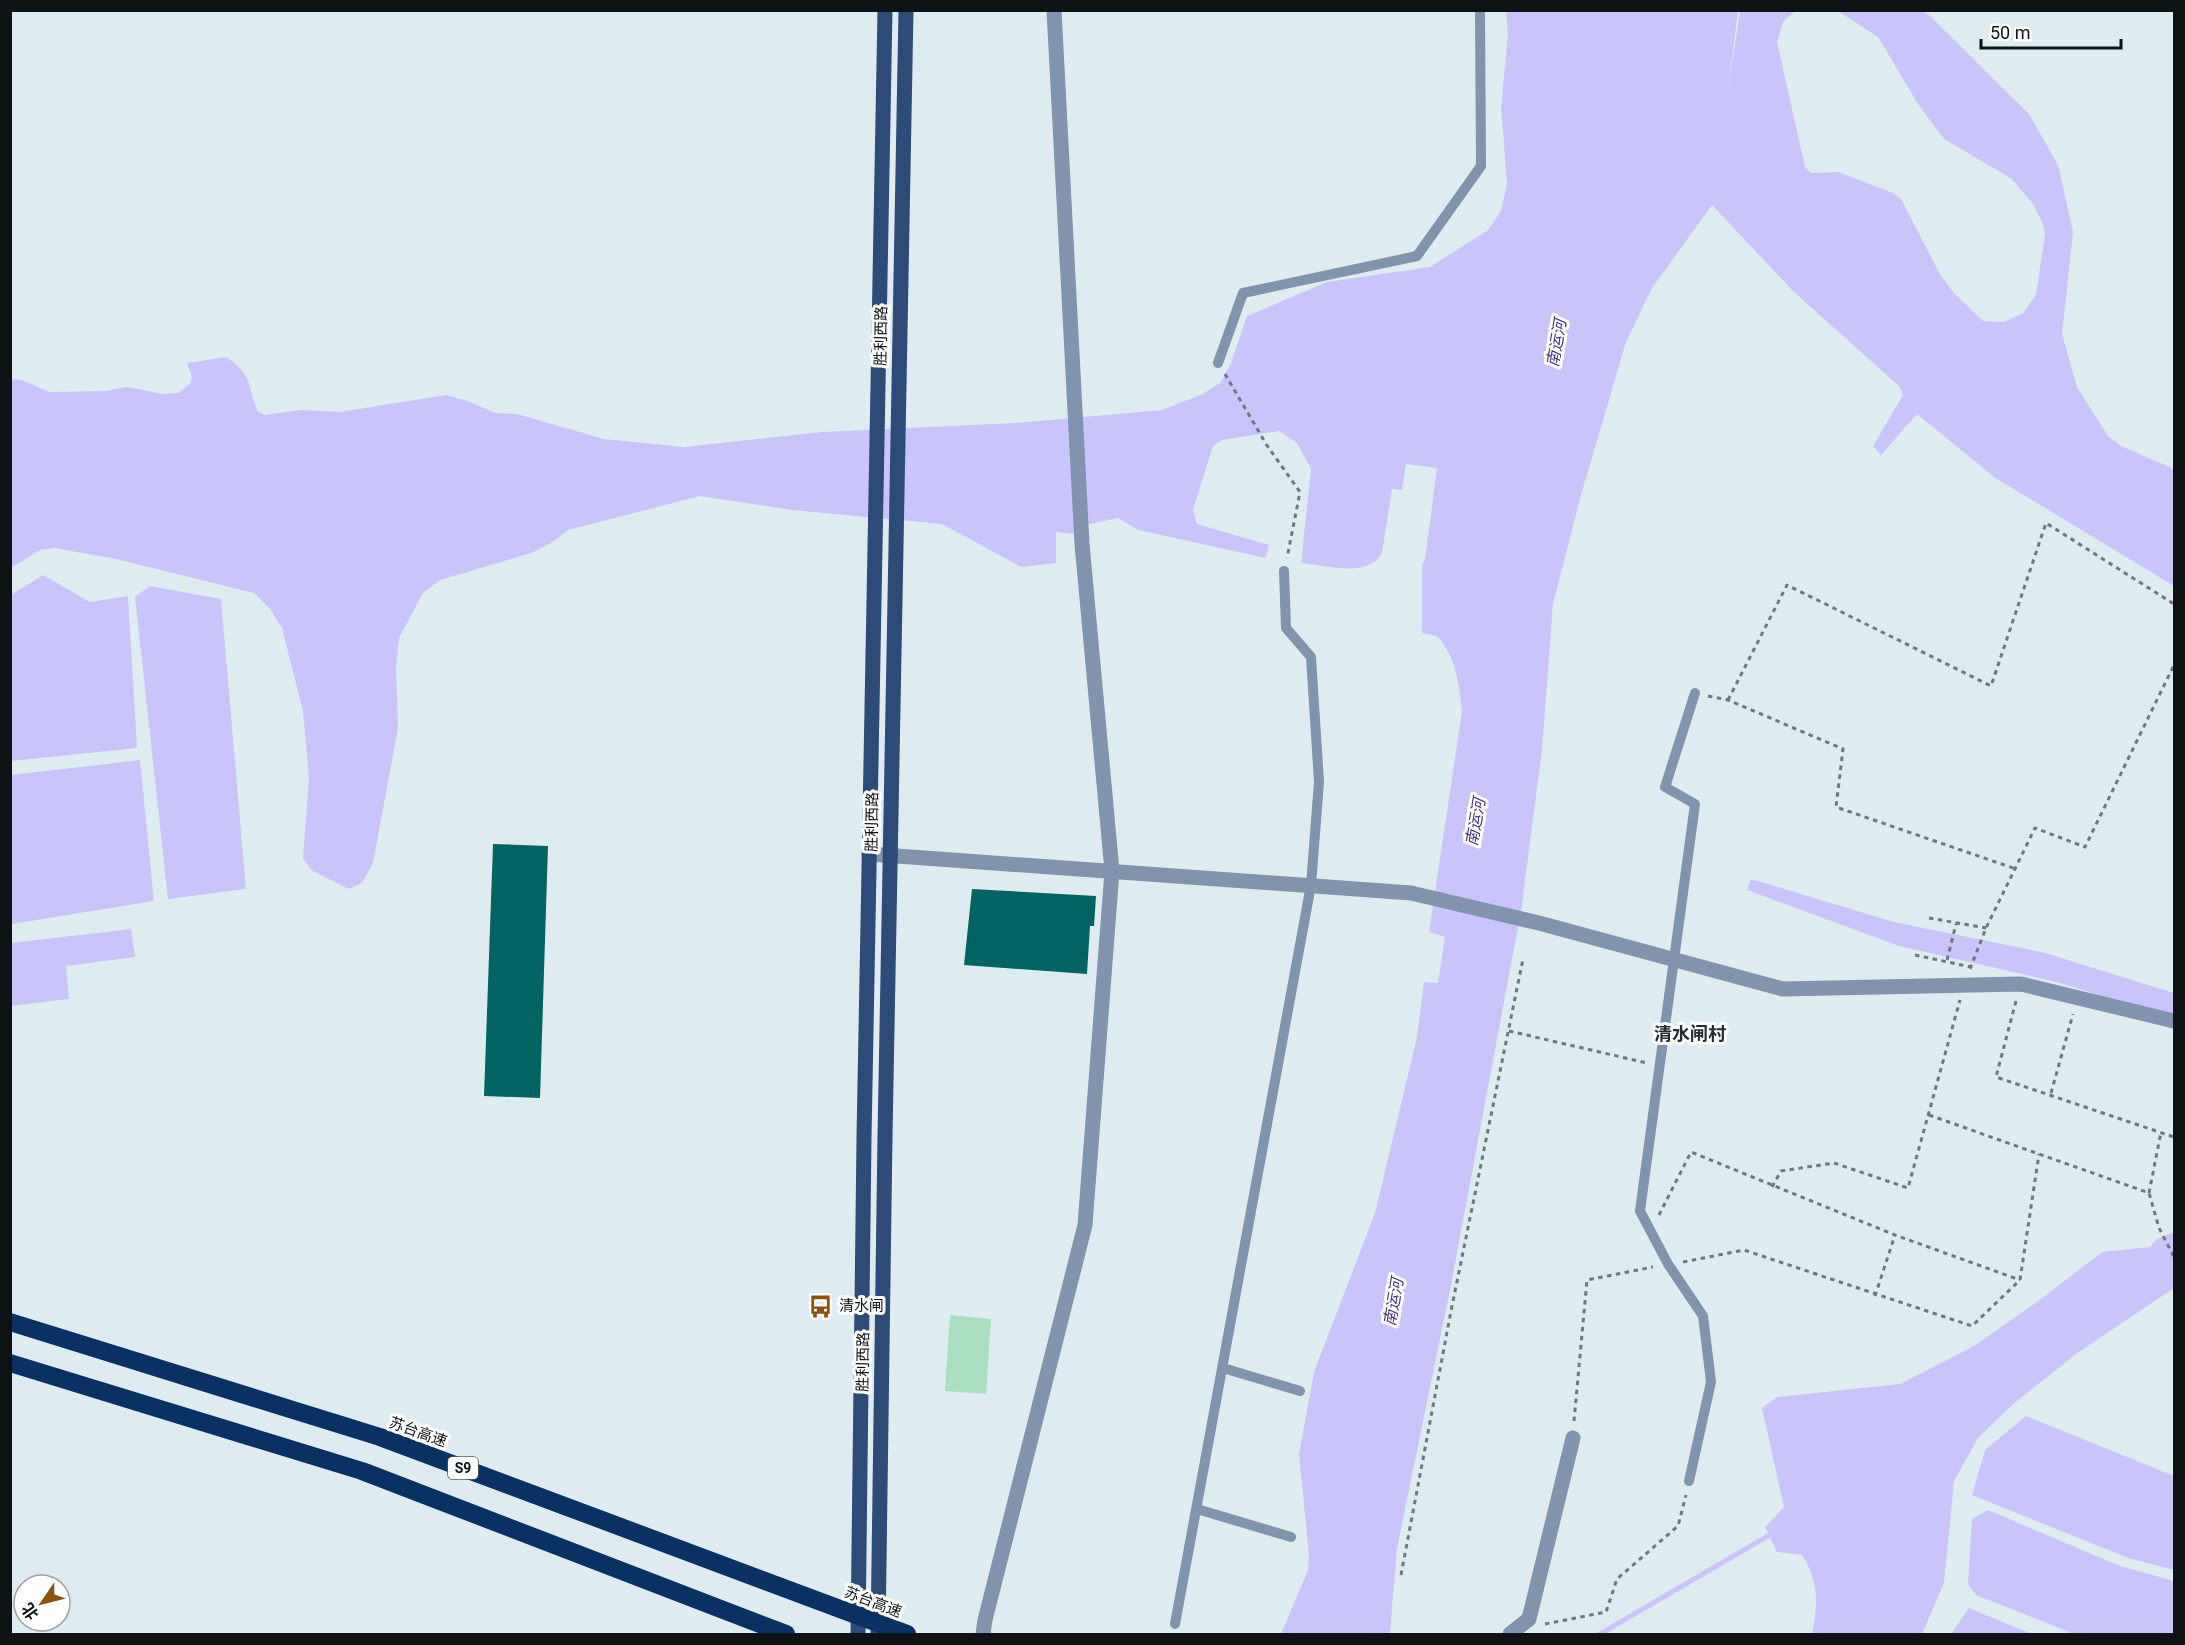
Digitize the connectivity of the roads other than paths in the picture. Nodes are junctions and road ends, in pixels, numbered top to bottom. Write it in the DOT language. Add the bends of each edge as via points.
graph roads {
  1 [pos="885,10"];
  2 [pos="906,10"];
  3 [pos="1054,10"];
  4 [pos="1480,10"];
  5 [pos="1218,363"];
  6 [pos="1284,571"];
  7 [pos="1695,693"];
  8 [pos="869,854"];
  9 [pos="890,855"];
  10 [pos="1112,871"];
  11 [pos="1311,885"];
  12 [pos="1676,960"];
  13 [pos="2175,1021"];
  14 [pos="10,1322"];
  15 [pos="10,1363"];
  16 [pos="1222,1368"];
  17 [pos="1300,1391"];
  18 [pos="1573,1438"];
  19 [pos="1689,1481"];
  20 [pos="1197,1509"];
  21 [pos="1291,1537"];
  22 [pos="1175,1624"];
  23 [pos="1515,1630"];
  24 [pos="786,1635"];
  25 [pos="858,1635"];
  26 [pos="878,1635"];
  27 [pos="907,1635"];
  28 [pos="983,1635"];
  1 -- 8 [label="main road, 胜利西路"];
  2 -- 9 [label="main road, 胜利西路"];
  3 -- 10 [label="street" via="1072,400"];
  4 -- 5 [label="lane" via="1481,166 1417,256 1243,293"];
  6 -- 11 [label="lane" via="1286,628 1311,657 1319,782"];
  7 -- 12 [label="lane" via="1665,787 1695,804"];
  8 -- 9 [label="street"];
  8 -- 25 [label="main road, 胜利西路"];
  9 -- 10 [label="street"];
  9 -- 26 [label="main road, 胜利西路"];
  10 -- 11 [label="street"];
  10 -- 28 [label="street" via="1085,1225"];
  11 -- 12 [label="street" via="1411,893"];
  11 -- 16 [label="lane"];
  12 -- 13 [label="street" via="1783,989 2020,984"];
  12 -- 19 [label="lane" via="1640,1211 1668,1264 1703,1316 1711,1382"];
  14 -- 27 [label="highway, 苏台高速 / S9, bridge" via="381,1437"];
  15 -- 24 [label="highway" via="362,1471"];
  16 -- 17 [label="lane"];
  16 -- 20 [label="lane"];
  18 -- 23 [label="street" via="1529,1619"];
  20 -- 21 [label="lane"];
  20 -- 22 [label="lane"];
}
